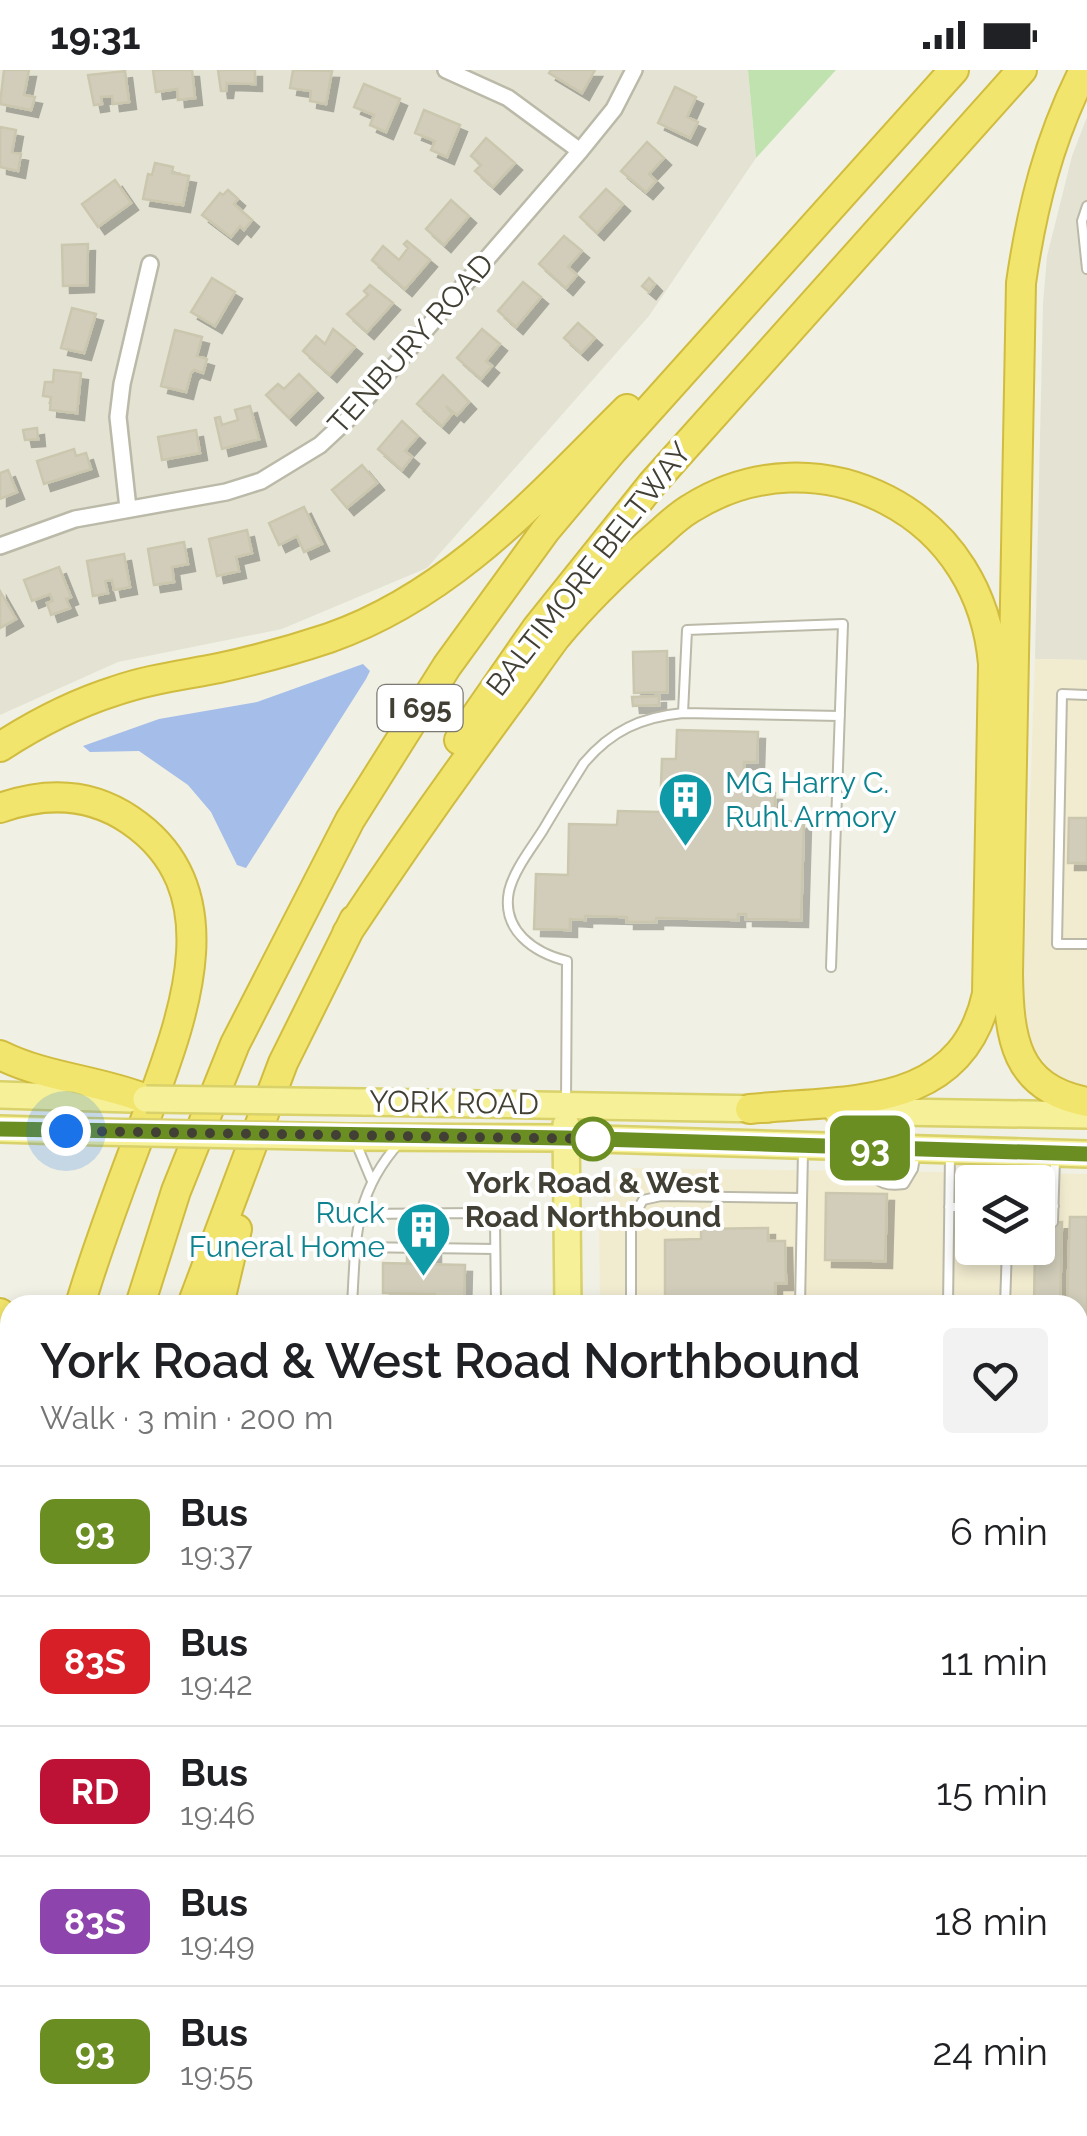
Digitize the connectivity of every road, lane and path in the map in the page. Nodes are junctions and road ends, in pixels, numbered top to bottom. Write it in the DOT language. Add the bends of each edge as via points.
graph roads {
  1 [pos="446,70"];
  2 [pos="634,70"];
  3 [pos="954,70"];
  4 [pos="1022,70"];
  5 [pos="1084,70"];
  6 [pos="580,151"];
  7 [pos="839,198"];
  8 [pos="1087,206"];
  9 [pos="150,264"];
  10 [pos="1087,269"];
  11 [pos="128,508"];
  12 [pos="0,546"];
  13 [pos="1087,695"];
  14 [pos="683,713"];
  15 [pos="840,716"];
  16 [pos="0,747"];
  17 [pos="0,808"];
  18 [pos="347,933"];
  19 [pos="1087,944"];
  20 [pos="831,967"];
  21 [pos="0,1055"];
  22 [pos="283,1064"];
  23 [pos="115,1094"];
  24 [pos="0,1096"];
  25 [pos="146,1099"];
  26 [pos="1087,1102"];
  27 [pos="566,1105"];
  28 [pos="750,1109"];
  29 [pos="962,1113"];
  30 [pos="1087,1116"];
  31 [pos="0,1129"];
  32 [pos="406,1136"];
  33 [pos="349,1137"];
  34 [pos="566,1138"];
  35 [pos="803,1146"];
  36 [pos="868,1148"];
  37 [pos="916,1150"];
  38 [pos="950,1150"];
  39 [pos="1055,1154"];
  40 [pos="1087,1154"];
  41 [pos="1055,1165"];
  42 [pos="371,1179"];
  43 [pos="800,1198"];
  44 [pos="950,1207"];
  45 [pos="955,1207"];
  46 [pos="358,1214"];
  47 [pos="356,1246"];
  48 [pos="495,1248"];
  49 [pos="1007,1265"];
  50 [pos="84,1295"];
  51 [pos="143,1295"];
  52 [pos="196,1295"];
  53 [pos="222,1295"];
  54 [pos="353,1295"];
  55 [pos="496,1295"];
  56 [pos="568,1295"];
  57 [pos="631,1295"];
  58 [pos="800,1295"];
  59 [pos="948,1295"];
  60 [pos="1006,1295"];
  1 -- 6 [label="street" via="508,98"];
  2 -- 6 [label="street, TENBURY ROAD"];
  3 -- 7 [label="highway, BALTIMORE BELTWAY / I 695"];
  4 -- 18 [label="highway, BALTIMORE BELTWAY / I 695" via="593,554 483,703"];
  5 -- 26 [label="highway" via="1052,137 1021,283 1008,974 1009,1025 1022,1063 1050,1089"];
  6 -- 11 [label="street, TENBURY ROAD" via="320,445 244,486"];
  7 -- 16 [label="highway" via="519,518 416,596 285,652 71,707"];
  7 -- 51 [label="highway, BALTIMORE BELTWAY / I 695" via="546,531 401,736 236,1044 176,1191"];
  8 -- 10 [label="lane"];
  9 -- 11 [label="street" via="118,418"];
  11 -- 12 [label="street, TENBURY ROAD"];
  13 -- 19 [label="lane" via="1062,694 1057,944"];
  14 -- 15 [label="lane"];
  14 -- 15 [label="lane" via="687,630 843,624"];
  14 -- 27 [label="lane" via="632,724 596,748 509,893 519,934 545,956 567,962"];
  15 -- 20 [label="lane"];
  17 -- 50 [label="highway" via="50,795 102,804 161,847 187,900 192,938 182,1014"];
  18 -- 22 [label="highway, BALTIMORE BELTWAY / I 695"];
  18 -- 28 [label="highway" via="556,637 663,531 690,508 750,483 805,477 865,489 947,546 990,632 987,994 963,1052 915,1088"];
  21 -- 23 [label="highway"];
  22 -- 52 [label="highway, BALTIMORE BELTWAY / I 695"];
  22 -- 53 [label="highway"];
  23 -- 24 [label="main road"];
  23 -- 25 [label="highway"];
  25 -- 27 [label="main road, YORK ROAD, bridge"];
  27 -- 28 [label="main road, YORK ROAD"];
  27 -- 34 [label="main road"];
  28 -- 29 [label="main road, YORK ROAD"];
  29 -- 30 [label="main road, YORK ROAD"];
  29 -- 35 [label="main road" via="919,1125 829,1124"];
  31 -- 33 [label="main road, YORK ROAD, bridge"];
  32 -- 33 [label="main road, YORK ROAD"];
  32 -- 34 [label="main road, YORK ROAD"];
  32 -- 42 [label="lane"];
  33 -- 42 [label="lane"];
  34 -- 35 [label="main road, YORK ROAD"];
  34 -- 56 [label="main road"];
  35 -- 36 [label="main road, YORK ROAD"];
  35 -- 43 [label="lane"];
  36 -- 37 [label="main road, YORK ROAD"];
  36 -- 37 [label="lane" via="870,1173 895,1186 909,1178"];
  37 -- 38 [label="main road, YORK ROAD"];
  38 -- 39 [label="main road, YORK ROAD"];
  38 -- 44 [label="lane"];
  39 -- 40 [label="main road, YORK ROAD"];
  39 -- 41 [label="lane"];
  42 -- 46 [label="lane"];
  43 -- 57 [label="lane" via="643,1200 630,1220"];
  43 -- 58 [label="lane"];
  44 -- 45 [label="lane"];
  44 -- 59 [label="lane"];
  46 -- 47 [label="lane"];
  46 -- 48 [label="lane" via="478,1213 494,1220"];
  47 -- 48 [label="lane"];
  47 -- 54 [label="lane"];
  48 -- 55 [label="lane"];
  49 -- 60 [label="lane"];
}
